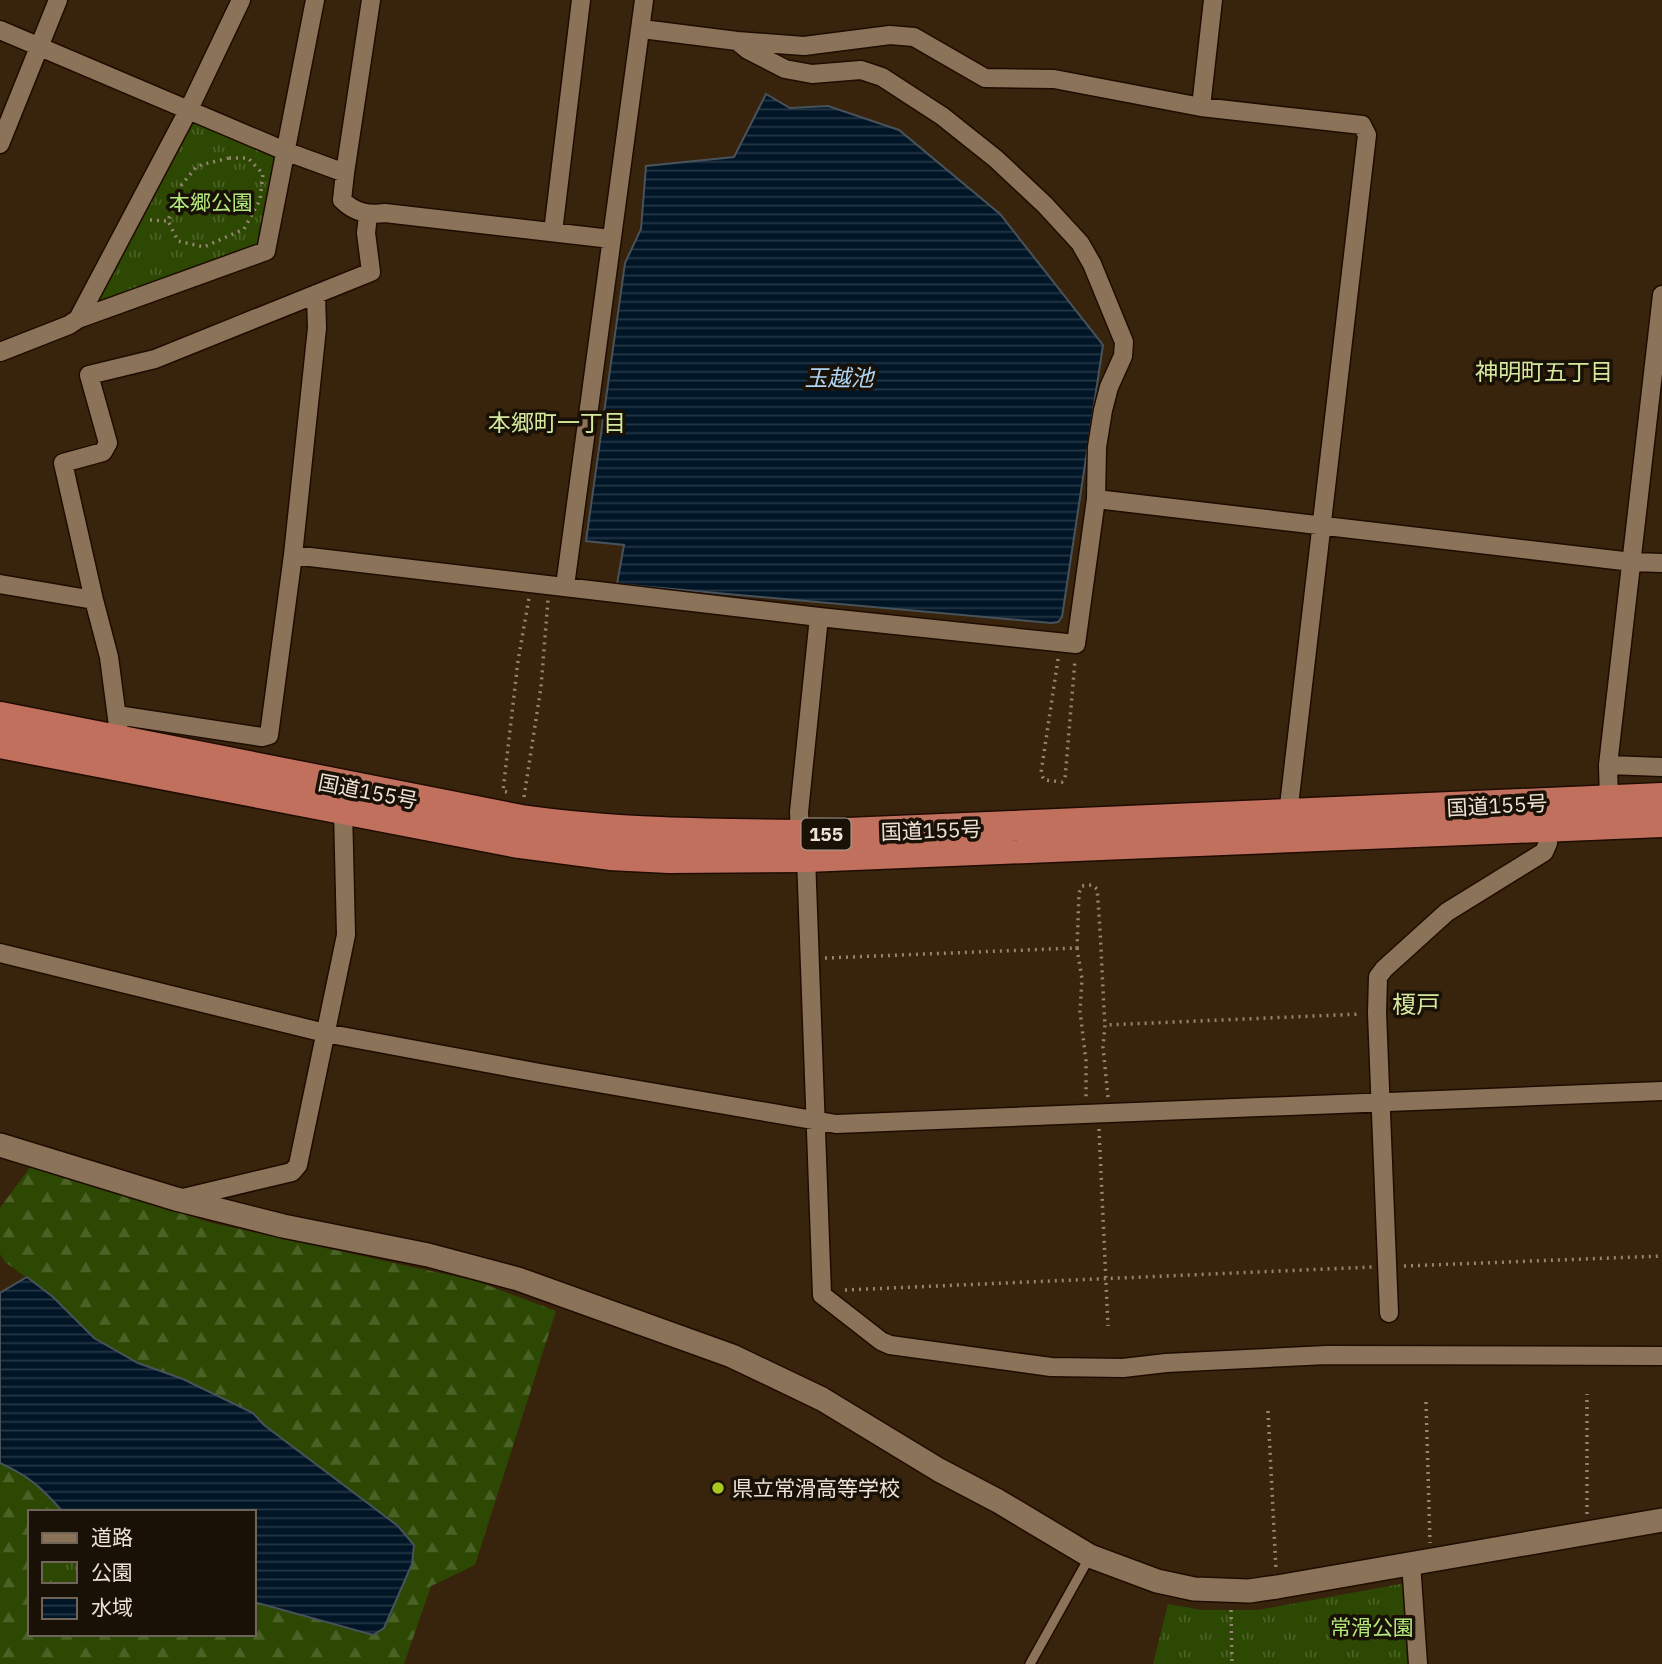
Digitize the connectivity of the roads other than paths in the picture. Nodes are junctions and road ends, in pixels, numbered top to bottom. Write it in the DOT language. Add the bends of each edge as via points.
graph roads {
  1 [pos="58,0"];
  2 [pos="240,0"];
  3 [pos="314,0"];
  4 [pos="371,0"];
  5 [pos="581,0"];
  6 [pos="644,0"];
  7 [pos="1213,0"];
  8 [pos="642,29"];
  9 [pos="0,30"];
  10 [pos="737,41"];
  11 [pos="41,46"];
  12 [pos="1201,107"];
  13 [pos="189,109"];
  14 [pos="0,144"];
  15 [pos="285,151"];
  16 [pos="345,173"];
  17 [pos="368,215"];
  18 [pos="553,232"];
  19 [pos="611,239"];
  20 [pos="316,294"];
  21 [pos="1662,295"];
  22 [pos="78,319"];
  23 [pos="0,352"];
  24 [pos="1096,499"];
  25 [pos="1320,525"];
  26 [pos="293,555"];
  27 [pos="1632,562"];
  28 [pos="1662,563"];
  29 [pos="0,584"];
  30 [pos="548,584"];
  31 [pos="94,600"];
  32 [pos="819,617"];
  33 [pos="0,717"];
  34 [pos="118,728"];
  35 [pos="0,743"];
  36 [pos="1608,765"];
  37 [pos="1662,767"];
  38 [pos="1662,798"];
  39 [pos="1609,800"];
  40 [pos="343,809"];
  41 [pos="1288,814"];
  42 [pos="1662,822"];
  43 [pos="1549,827"];
  44 [pos="803,846"];
  45 [pos="0,953"];
  46 [pos="325,1033"];
  47 [pos="1662,1091"];
  48 [pos="1382,1100"];
  49 [pos="816,1122"];
  50 [pos="0,1145"];
  51 [pos="176,1199"];
  52 [pos="1389,1313"];
  53 [pos="1662,1356"];
  54 [pos="1662,1520"];
  55 [pos="1090,1556"];
  56 [pos="1421,1562"];
  57 [pos="1030,1664"];
  58 [pos="1418,1664"];
  1 -- 11 [label="street"];
  2 -- 13 [label="street"];
  3 -- 15 [label="street"];
  4 -- 16 [label="street"];
  5 -- 18 [label="street"];
  6 -- 8 [label="street"];
  7 -- 12 [label="street"];
  8 -- 10 [label="street"];
  8 -- 19 [label="street"];
  9 -- 11 [label="street"];
  10 -- 12 [label="street" via="804,46 890,35 914,37 985,78 1054,79"];
  10 -- 24 [label="street" via="785,69 812,74 861,71 891,82 996,159 1080,243 1124,342 1103,410"];
  11 -- 13 [label="street"];
  11 -- 14 [label="street"];
  12 -- 25 [label="street" via="1362,125 1367,135"];
  13 -- 15 [label="street"];
  13 -- 22 [label="street"];
  15 -- 16 [label="street"];
  15 -- 22 [label="street" via="266,251"];
  16 -- 17 [label="street" via="342,200"];
  17 -- 18 [label="street" via="385,213"];
  17 -- 20 [label="street" via="371,272"];
  18 -- 19 [label="street"];
  19 -- 30 [label="street"];
  20 -- 26 [label="street" via="317,328"];
  20 -- 31 [label="street" via="155,359 89,375 108,443 103,452 63,463"];
  21 -- 27 [label="street"];
  22 -- 23 [label="street"];
  24 -- 25 [label="street"];
  24 -- 32 [label="street" via="1069,643"];
  25 -- 27 [label="street"];
  25 -- 41 [label="street"];
  26 -- 30 [label="street"];
  26 -- 34 [label="street" via="269,735"];
  27 -- 28 [label="street"];
  27 -- 36 [label="street"];
  29 -- 31 [label="street"];
  30 -- 32 [label="street"];
  31 -- 34 [label="street" via="109,657"];
  32 -- 44 [label="street" via="799,812"];
  33 -- 34 [label="highway, 国道155号 / 155"];
  34 -- 44 [label="highway, 国道155号 / 155" via="522,807 563,826"];
  35 -- 40 [label="highway, 国道155号 / 155"];
  36 -- 37 [label="street"];
  36 -- 39 [label="street"];
  38 -- 39 [label="highway, 国道155号 / 155"];
  39 -- 41 [label="highway, 国道155号 / 155"];
  40 -- 44 [label="highway, 国道155号 / 155" via="519,843 610,855 669,858"];
  40 -- 46 [label="street" via="346,935"];
  41 -- 44 [label="highway, 国道155号 / 155"];
  42 -- 43 [label="highway, 国道155号 / 155"];
  43 -- 44 [label="highway, 国道155号 / 155"];
  43 -- 48 [label="street" via="1544,852 1447,912 1378,977"];
  44 -- 49 [label="street"];
  45 -- 46 [label="street"];
  46 -- 49 [label="street"];
  46 -- 51 [label="street" via="296,1169"];
  47 -- 48 [label="street"];
  48 -- 49 [label="street"];
  48 -- 52 [label="street"];
  49 -- 53 [label="street" via="822,1295 890,1345 1051,1367 1123,1368 1327,1355"];
  50 -- 51 [label="street"];
  51 -- 55 [label="street" via="518,1279 732,1356 822,1399"];
  54 -- 56 [label="street"];
  55 -- 56 [label="street" via="1157,1581 1194,1589 1250,1591"];
  55 -- 57 [label="lane"];
  56 -- 58 [label="street"];
}
